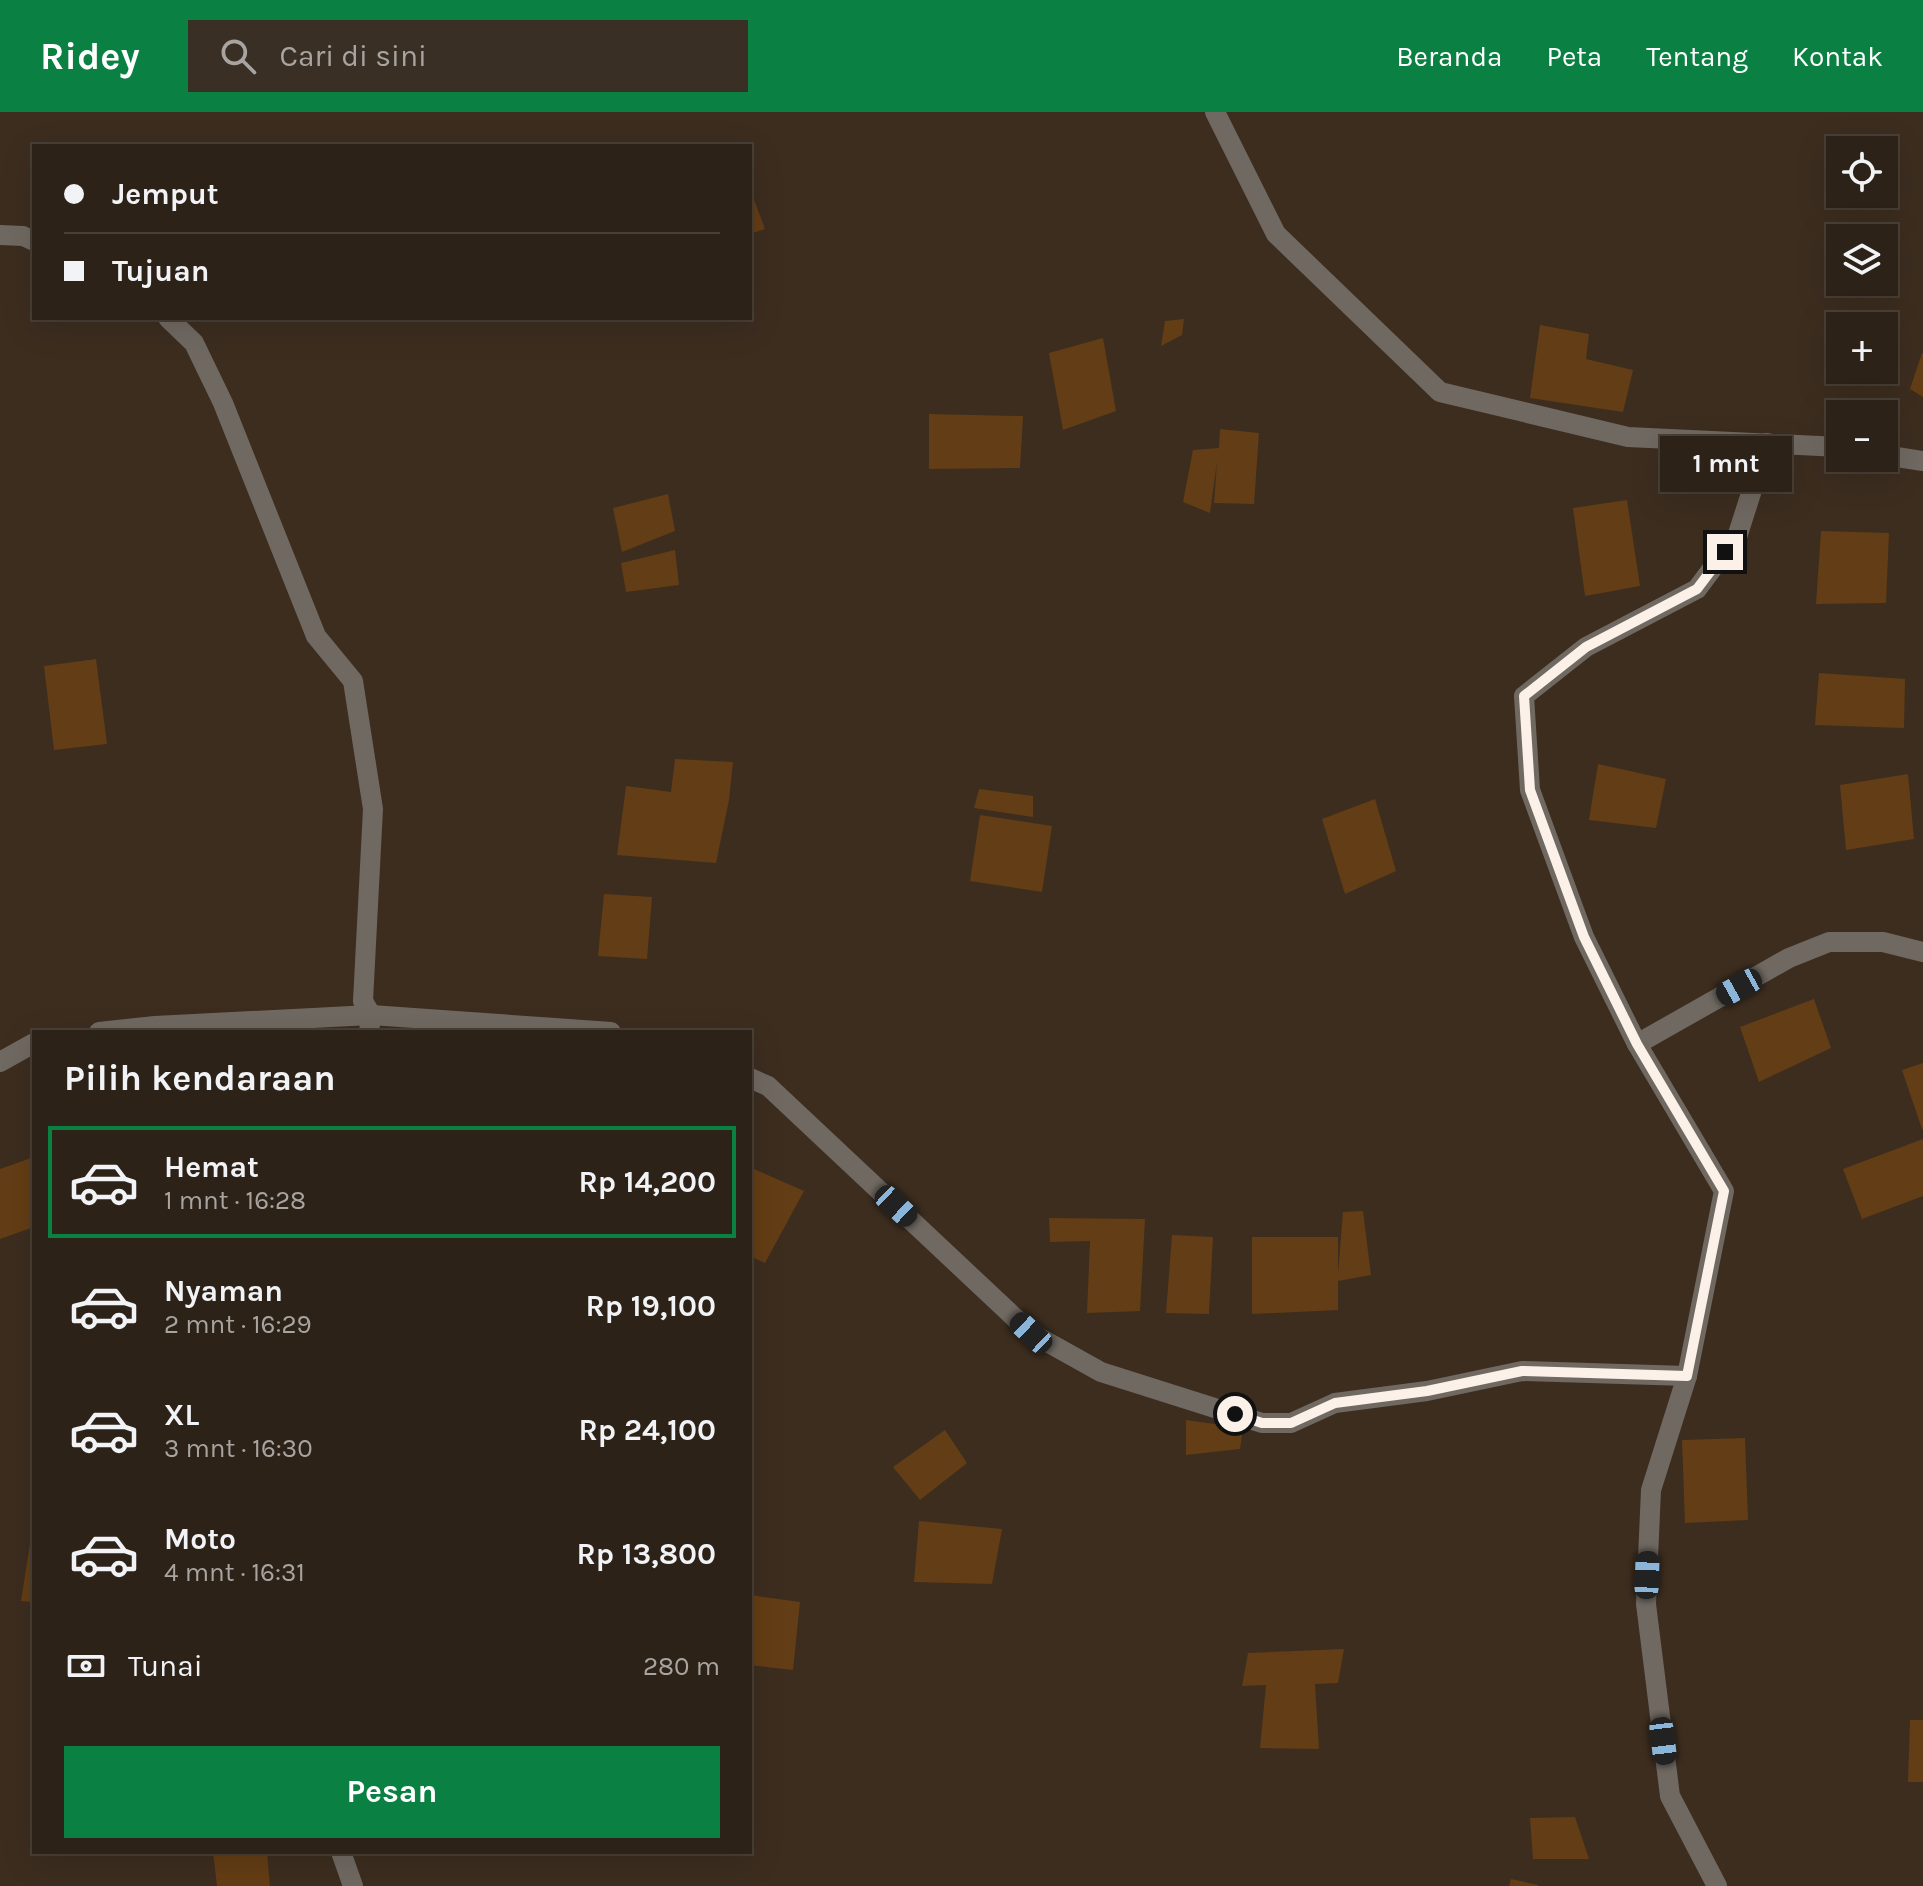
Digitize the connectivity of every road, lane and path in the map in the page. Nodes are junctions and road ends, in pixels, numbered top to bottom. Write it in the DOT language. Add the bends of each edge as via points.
graph roads {
  1 [pos="1215,112"];
  2 [pos="0,235"];
  3 [pos="32,240"];
  4 [pos="170,320"];
  5 [pos="1767,443"];
  6 [pos="1826,446"];
  7 [pos="1898,457"];
  8 [pos="1923,461"];
  9 [pos="1923,952"];
  10 [pos="370,1024"];
  11 [pos="118,1030"];
  12 [pos="602,1030"];
  13 [pos="32,1044"];
  14 [pos="1637,1044"];
  15 [pos="0,1062"];
  16 [pos="752,1079"];
  17 [pos="1687,1376"];
  18 [pos="342,1854"];
  19 [pos="353,1886"];
  20 [pos="1717,1886"];
  1 -- 5 [label="street" via="1276,234 1440,392 1628,437"];
  2 -- 3 [label="street"];
  4 -- 10 [label="street" via="194,343 223,403 316,636 353,681 373,809 363,1001"];
  5 -- 6 [label="street"];
  5 -- 14 [label="street" via="1738,534 1697,589 1586,647 1524,696 1530,790 1584,937"];
  7 -- 8 [label="street"];
  9 -- 14 [label="street" via="1883,942 1829,942 1789,958"];
  10 -- 11 [label="street"];
  10 -- 12 [label="street"];
  13 -- 15 [label="street"];
  14 -- 17 [label="street" via="1724,1191"];
  16 -- 17 [label="street" via="768,1086 1031,1333 1101,1372 1262,1423 1291,1423 1335,1403 1522,1371"];
  17 -- 20 [label="street" via="1651,1490 1646,1604 1670,1796"];
  18 -- 19 [label="street"];
}
